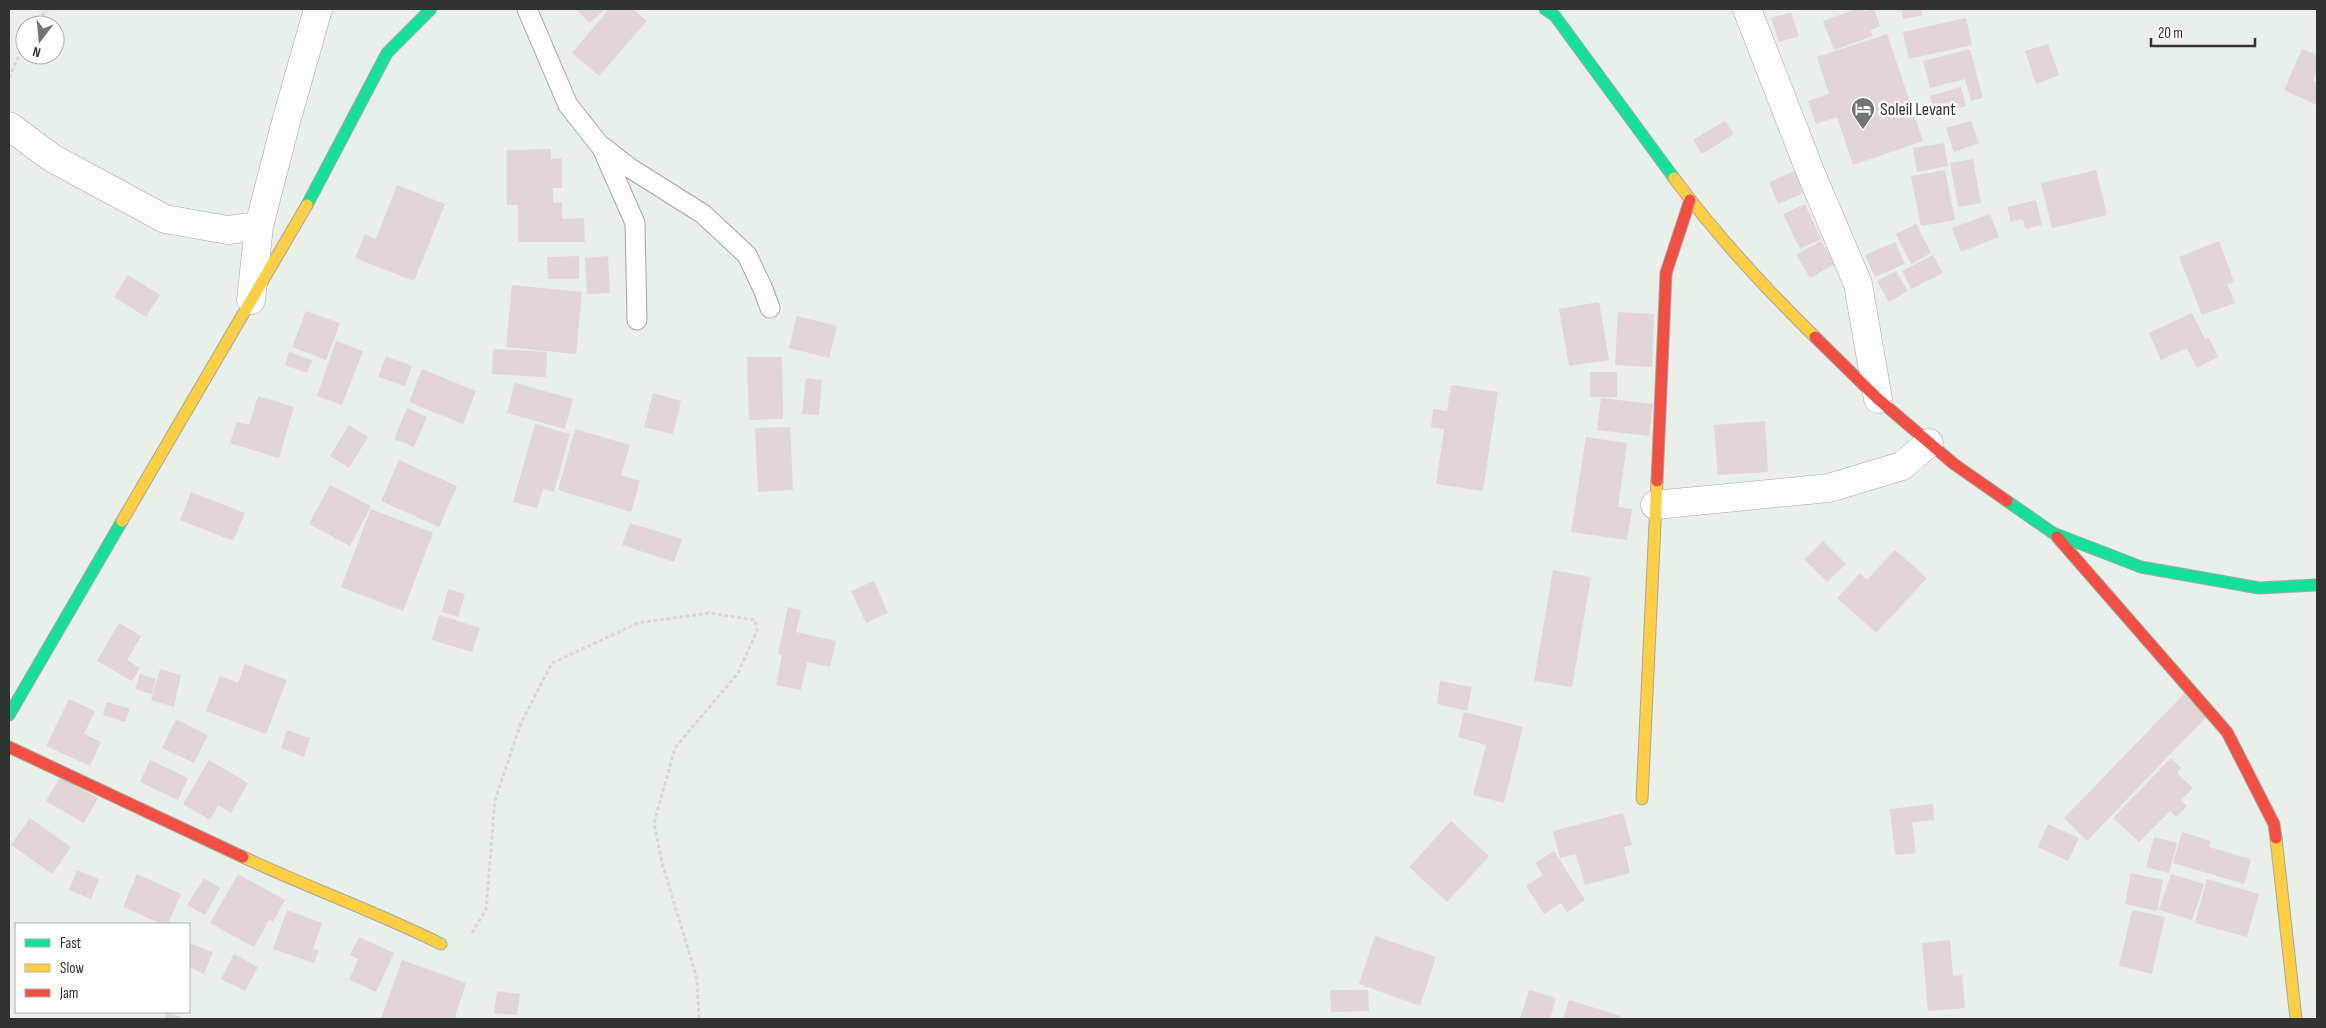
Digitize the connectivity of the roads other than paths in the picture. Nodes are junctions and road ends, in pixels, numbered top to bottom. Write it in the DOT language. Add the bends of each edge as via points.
graph roads {
  1 [pos="318,9"];
  2 [pos="431,9"];
  3 [pos="527,9"];
  4 [pos="1748,9"];
  5 [pos="1549,11"];
  6 [pos="9,126"];
  7 [pos="600,145"];
  8 [pos="1690,200"];
  9 [pos="259,226"];
  10 [pos="251,300"];
  11 [pos="770,308"];
  12 [pos="637,320"];
  13 [pos="1878,399"];
  14 [pos="1929,443"];
  15 [pos="1655,505"];
  16 [pos="2053,533"];
  17 [pos="2317,585"];
  18 [pos="9,715"];
  19 [pos="9,747"];
  20 [pos="1642,799"];
  21 [pos="441,944"];
  22 [pos="2296,1019"];
  1 -- 9 [label="street"];
  2 -- 10 [label="main road" via="387,53 321,181"];
  3 -- 7 [label="lane" via="568,105"];
  4 -- 13 [label="street" via="1858,284"];
  5 -- 8 [label="main road"];
  6 -- 9 [label="street" via="52,158 165,219 228,230"];
  7 -- 11 [label="lane" via="703,214 747,256"];
  7 -- 12 [label="lane" via="636,223"];
  8 -- 13 [label="main road" via="1782,305"];
  8 -- 15 [label="main road" via="1666,273"];
  9 -- 10 [label="street"];
  10 -- 18 [label="main road"];
  13 -- 14 [label="main road"];
  14 -- 15 [label="street" via="1902,466 1829,488"];
  14 -- 16 [label="main road"];
  15 -- 20 [label="main road"];
  16 -- 17 [label="main road" via="2141,568 2259,588"];
  16 -- 22 [label="main road" via="2227,732 2274,824"];
  19 -- 21 [label="main road" via="304,886 401,924"];
}
